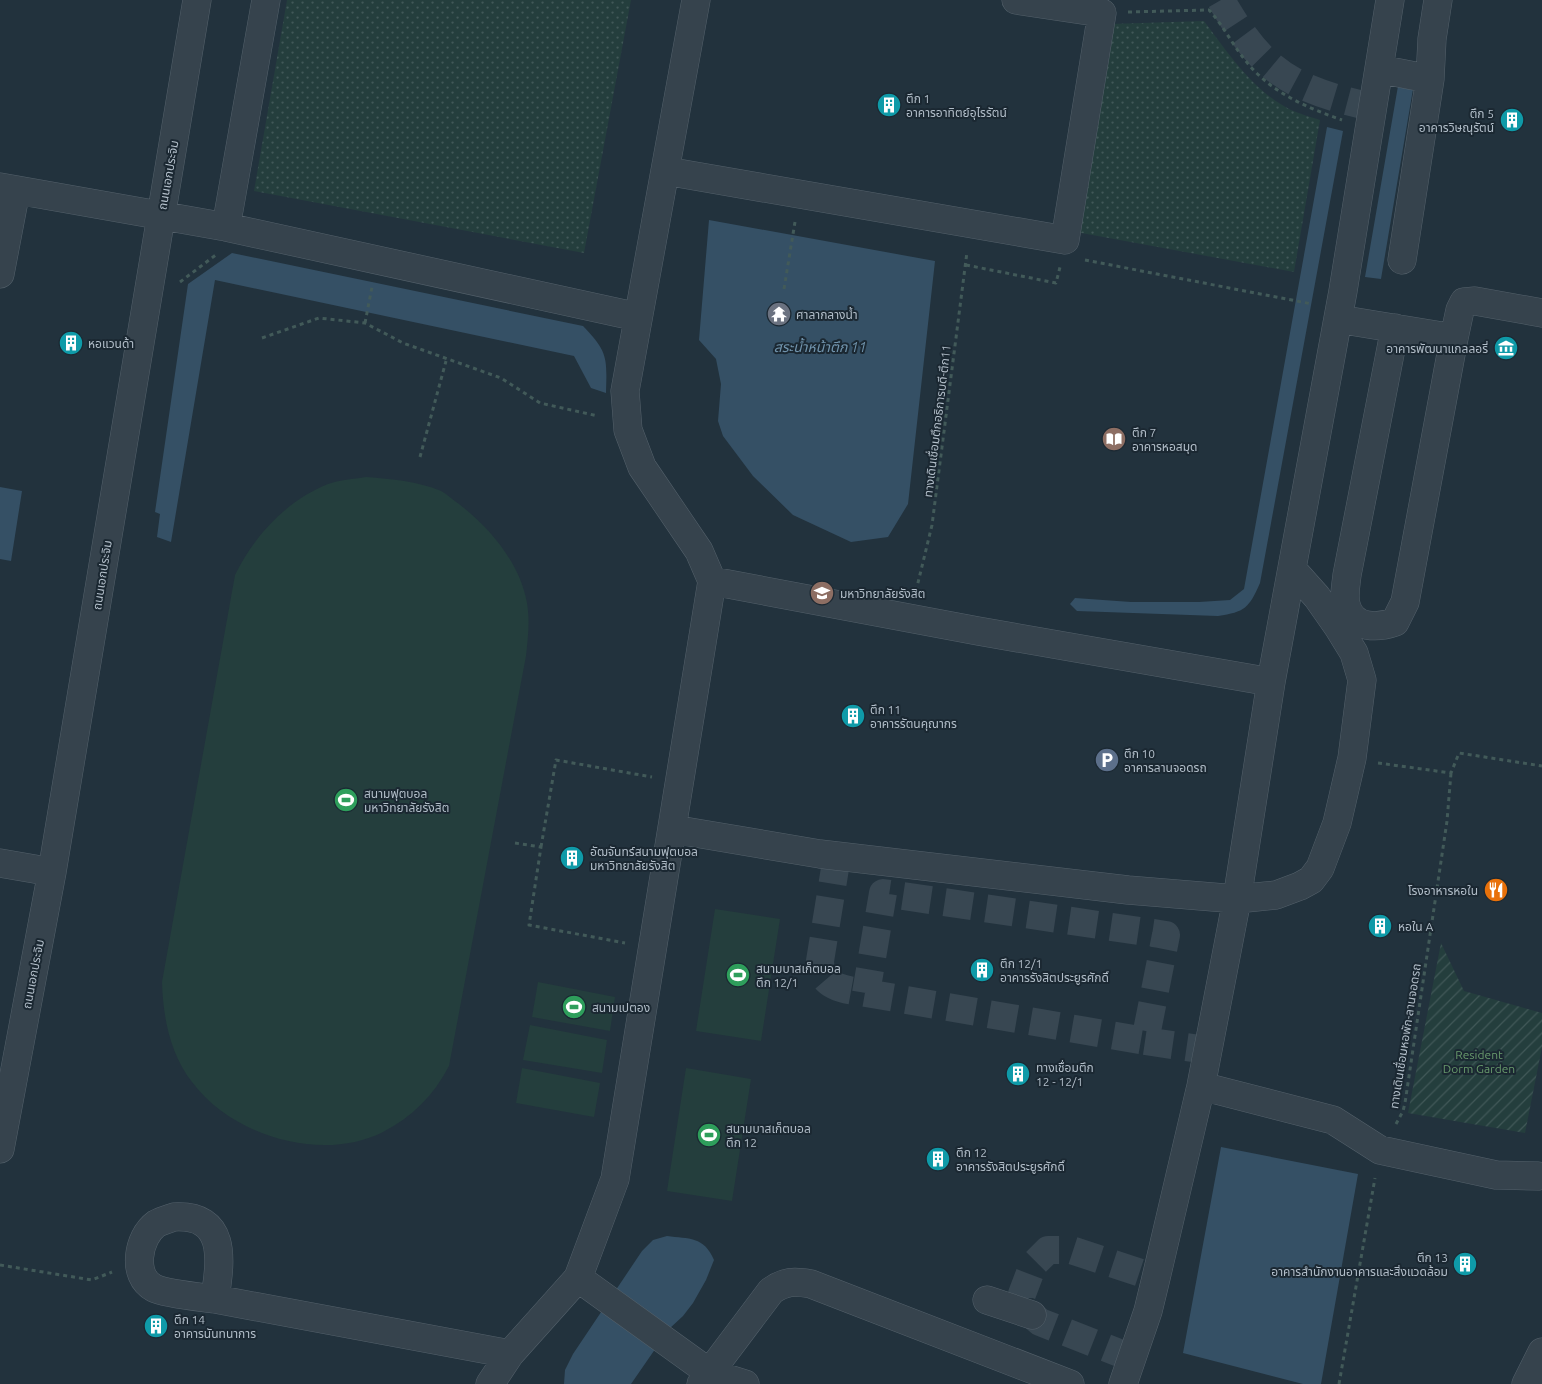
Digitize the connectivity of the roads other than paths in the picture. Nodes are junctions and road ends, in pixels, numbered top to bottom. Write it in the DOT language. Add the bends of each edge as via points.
graph roads {
  1 [pos="197,0"];
  2 [pos="266,0"];
  3 [pos="696,0"];
  4 [pos="1016,0"];
  5 [pos="1390,0"];
  6 [pos="1438,0"];
  7 [pos="1379,69"];
  8 [pos="1430,79"];
  9 [pos="666,171"];
  10 [pos="8,189"];
  11 [pos="161,216"];
  12 [pos="223,239"];
  13 [pos="1402,260"];
  14 [pos="0,274"];
  15 [pos="1542,313"];
  16 [pos="638,317"];
  17 [pos="1338,319"];
  18 [pos="1395,328"];
  19 [pos="1454,338"];
  20 [pos="1292,569"];
  21 [pos="712,582"];
  22 [pos="1271,682"];
  23 [pos="672,828"];
  24 [pos="0,863"];
  25 [pos="52,872"];
  26 [pos="1237,898"];
  27 [pos="1201,1086"];
  28 [pos="0,1149"];
  29 [pos="1538,1176"];
  30 [pos="578,1278"];
  31 [pos="215,1300"];
  32 [pos="987,1300"];
  33 [pos="1032,1315"];
  34 [pos="1542,1352"];
  35 [pos="510,1354"];
  36 [pos="700,1372"];
  37 [pos="490,1384"];
  38 [pos="745,1384"];
  39 [pos="1070,1384"];
  40 [pos="1123,1384"];
  41 [pos="1526,1384"];
  1 -- 11 [label="street, ถนนเอกประจิม"];
  2 -- 12 [label="street"];
  3 -- 9 [label="street"];
  4 -- 9 [label="street" via="1102,13 1065,240"];
  5 -- 7 [label="street"];
  6 -- 8 [label="street"];
  7 -- 8 [label="street"];
  7 -- 17 [label="street"];
  8 -- 13 [label="street"];
  9 -- 16 [label="street"];
  10 -- 11 [label="street"];
  10 -- 14 [label="street"];
  11 -- 12 [label="street"];
  11 -- 25 [label="street, ถนนเอกประจิม"];
  12 -- 16 [label="street"];
  15 -- 19 [label="street" via="1475,301 1464,302"];
  16 -- 21 [label="street" via="625,391 628,430 642,468 699,551"];
  17 -- 18 [label="street"];
  17 -- 20 [label="street"];
  18 -- 19 [label="street"];
  18 -- 19 [label="street" via="1345,598 1353,617 1372,627 1395,622 1405,602"];
  20 -- 22 [label="street"];
  20 -- 26 [label="street" via="1317,597 1354,654 1362,680 1352,758 1337,823 1325,857 1311,880 1276,895"];
  21 -- 22 [label="street"];
  21 -- 23 [label="street"];
  22 -- 26 [label="street"];
  23 -- 26 [label="street" via="820,854 1128,890"];
  23 -- 30 [label="street" via="615,1179"];
  24 -- 25 [label="street"];
  25 -- 28 [label="street, ถนนเอกประจิม"];
  26 -- 27 [label="street"];
  27 -- 29 [label="street" via="1333,1120 1380,1150 1496,1175"];
  27 -- 40 [label="street" via="1148,1312"];
  30 -- 35 [label="street"];
  30 -- 36 [label="street"];
  31 -- 35 [label="street"];
  32 -- 33 [label="street"];
  34 -- 41 [label="street"];
  35 -- 37 [label="street"];
  36 -- 38 [label="street"];
  36 -- 39 [label="street" via="771,1291 782,1283 797,1281"];
}
